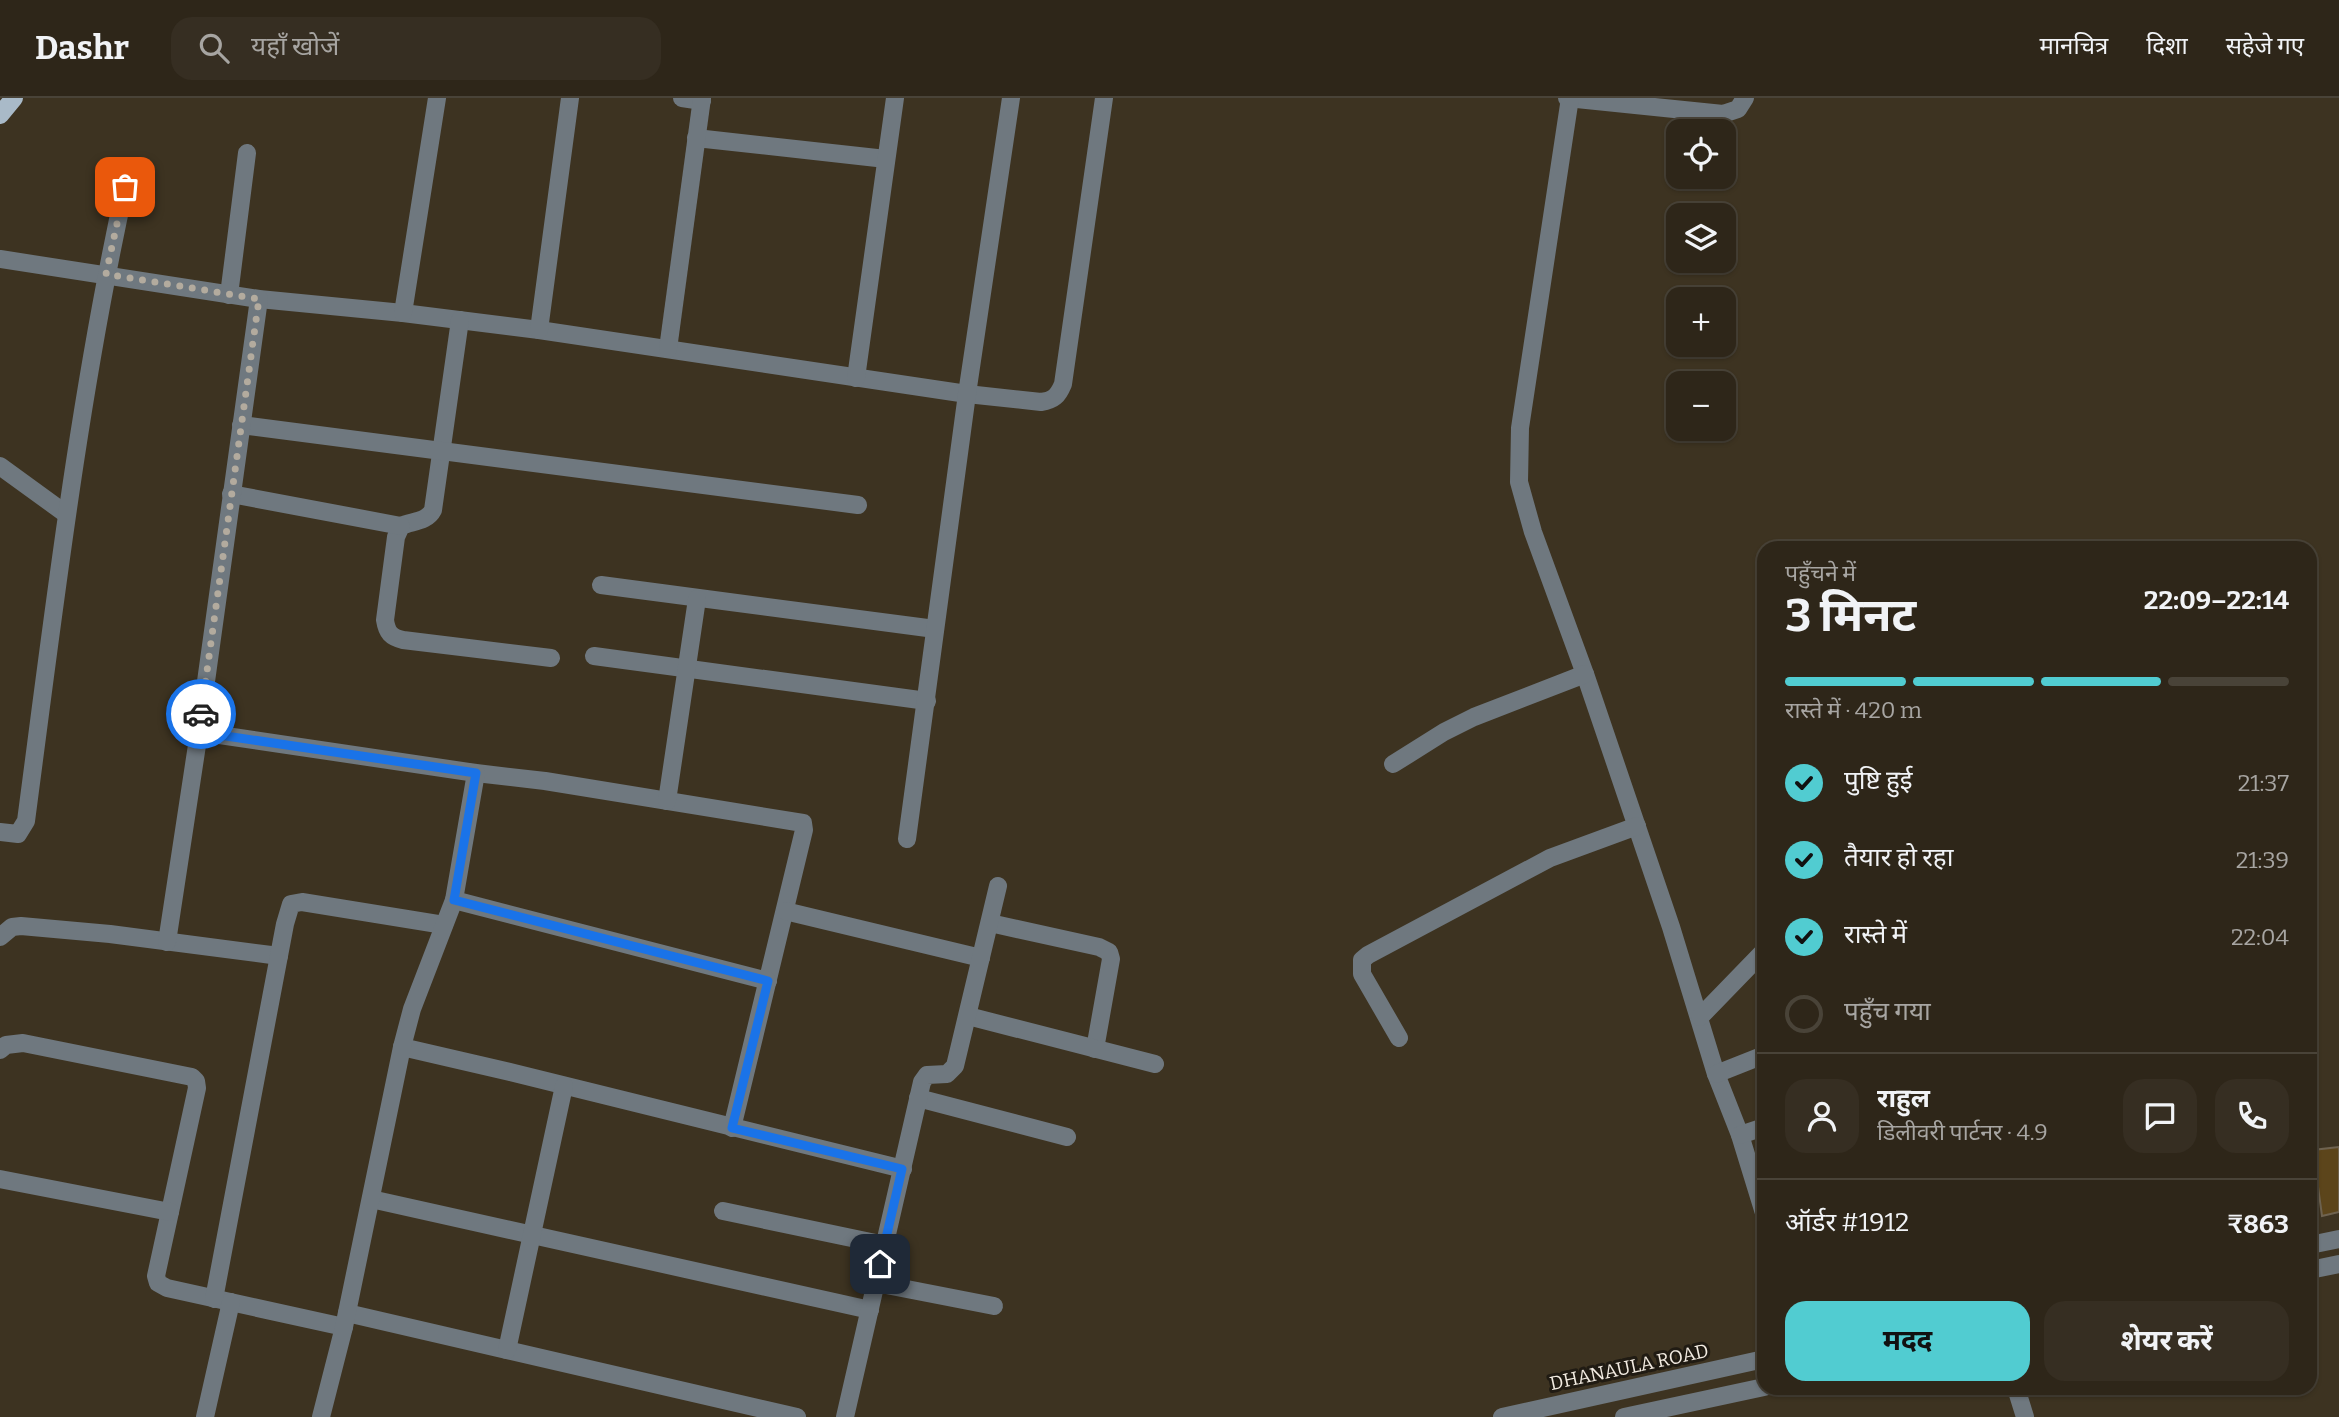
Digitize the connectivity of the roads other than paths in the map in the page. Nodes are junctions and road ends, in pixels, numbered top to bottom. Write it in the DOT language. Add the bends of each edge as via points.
graph roads {
  1 [pos="13,98"];
  2 [pos="438,98"];
  3 [pos="570,98"];
  4 [pos="682,98"];
  5 [pos="895,98"];
  6 [pos="1011,98"];
  7 [pos="1104,98"];
  8 [pos="1569,98"];
  9 [pos="1745,98"];
  10 [pos="702,99"];
  11 [pos="1637,102"];
  12 [pos="0,116"];
  13 [pos="696,138"];
  14 [pos="247,153"];
  15 [pos="886,159"];
  16 [pos="125,187"];
  17 [pos="0,259"];
  18 [pos="106,274"];
  19 [pos="229,295"];
  20 [pos="259,299"];
  21 [pos="403,313"];
  22 [pos="460,320"];
  23 [pos="539,330"];
  24 [pos="668,349"];
  25 [pos="856,378"];
  26 [pos="967,394"];
  27 [pos="241,425"];
  28 [pos="442,451"];
  29 [pos="0,466"];
  30 [pos="231,494"];
  31 [pos="858,505"];
  32 [pos="66,514"];
  33 [pos="401,526"];
  34 [pos="601,585"];
  35 [pos="697,599"];
  36 [pos="935,629"];
  37 [pos="593,656"];
  38 [pos="551,658"];
  39 [pos="686,668"];
  40 [pos="1585,674"];
  41 [pos="927,701"];
  42 [pos="199,732"];
  43 [pos="1393,764"];
  44 [pos="476,773"];
  45 [pos="667,801"];
  46 [pos="1637,826"];
  47 [pos="0,832"];
  48 [pos="907,839"];
  49 [pos="999,886"];
  50 [pos="454,900"];
  51 [pos="785,911"];
  52 [pos="990,923"];
  53 [pos="444,925"];
  54 [pos="0,937"];
  55 [pos="167,942"];
  56 [pos="279,956"];
  57 [pos="981,958"];
  58 [pos="1757,958"];
  59 [pos="768,981"];
  60 [pos="968,1016"];
  61 [pos="1700,1017"];
  62 [pos="1399,1038"];
  63 [pos="402,1047"];
  64 [pos="1095,1049"];
  65 [pos="0,1050"];
  66 [pos="1757,1058"];
  67 [pos="1155,1064"];
  68 [pos="1716,1074"];
  69 [pos="564,1086"];
  70 [pos="918,1098"];
  71 [pos="732,1128"];
  72 [pos="1757,1129"];
  73 [pos="1740,1135"];
  74 [pos="1067,1136"];
  75 [pos="902,1169"];
  76 [pos="0,1179"];
  77 [pos="1757,1190"];
  78 [pos="371,1199"];
  79 [pos="723,1211"];
  80 [pos="170,1212"];
  81 [pos="531,1235"];
  82 [pos="2339,1239"];
  83 [pos="2317,1244"];
  84 [pos="885,1245"];
  85 [pos="2339,1264"];
  86 [pos="2317,1269"];
  87 [pos="876,1283"];
  88 [pos="223,1300"];
  89 [pos="994,1306"];
  90 [pos="870,1310"];
  91 [pos="346,1320"];
  92 [pos="507,1350"];
  93 [pos="1757,1361"];
  94 [pos="1682,1377"];
  95 [pos="1757,1389"];
  96 [pos="2018,1395"];
  97 [pos="1689,1410"];
  98 [pos="205,1417"];
  99 [pos="321,1417"];
  100 [pos="797,1417"];
  101 [pos="845,1417"];
  102 [pos="1502,1417"];
  103 [pos="1624,1417"];
  104 [pos="2025,1417"];
  1 -- 12 [label="main road"];
  2 -- 21 [label="street"];
  3 -- 23 [label="street"];
  4 -- 10 [label="street"];
  5 -- 15 [label="street"];
  6 -- 26 [label="street"];
  7 -- 26 [label="street" via="1059,394 1052,401 1041,402"];
  8 -- 11 [label="street"];
  8 -- 40 [label="street" via="1520,428 1519,482"];
  9 -- 11 [label="street" via="1738,109 1723,114"];
  10 -- 13 [label="street"];
  13 -- 15 [label="street"];
  13 -- 24 [label="street"];
  14 -- 19 [label="street"];
  15 -- 25 [label="street"];
  16 -- 18 [label="street"];
  17 -- 18 [label="street"];
  18 -- 19 [label="street"];
  18 -- 32 [label="street"];
  19 -- 20 [label="street"];
  20 -- 21 [label="street"];
  20 -- 27 [label="street"];
  21 -- 22 [label="street"];
  22 -- 23 [label="street"];
  22 -- 28 [label="street"];
  23 -- 24 [label="street"];
  24 -- 25 [label="street"];
  25 -- 26 [label="street"];
  26 -- 36 [label="street"];
  27 -- 28 [label="street"];
  27 -- 30 [label="street"];
  28 -- 31 [label="street"];
  28 -- 33 [label="street" via="430,516"];
  29 -- 32 [label="street"];
  30 -- 33 [label="street"];
  30 -- 42 [label="street"];
  32 -- 47 [label="street" via="26,821 18,834"];
  33 -- 38 [label="street" via="386,631 393,637"];
  34 -- 35 [label="street"];
  35 -- 36 [label="street"];
  35 -- 39 [label="street"];
  36 -- 41 [label="street"];
  37 -- 39 [label="street"];
  39 -- 41 [label="street"];
  39 -- 45 [label="street"];
  40 -- 43 [label="street" via="1444,732"];
  40 -- 46 [label="street"];
  41 -- 48 [label="street"];
  42 -- 44 [label="street"];
  42 -- 55 [label="street"];
  44 -- 45 [label="street"];
  44 -- 50 [label="street"];
  45 -- 51 [label="street" via="803,823"];
  46 -- 61 [label="street"];
  46 -- 62 [label="street" via="1550,858 1362,960 1362,974"];
  49 -- 52 [label="street"];
  50 -- 53 [label="street"];
  50 -- 59 [label="street"];
  51 -- 57 [label="street"];
  51 -- 59 [label="street"];
  52 -- 57 [label="street"];
  52 -- 64 [label="street" via="1109,952"];
  53 -- 56 [label="street" via="296,902 288,911"];
  53 -- 63 [label="street"];
  54 -- 55 [label="street" via="20,926"];
  55 -- 56 [label="street"];
  56 -- 88 [label="street"];
  57 -- 60 [label="street"];
  58 -- 61 [label="street"];
  59 -- 71 [label="street"];
  60 -- 64 [label="street"];
  60 -- 70 [label="street" via="953,1069 943,1075 927,1075"];
  61 -- 68 [label="street"];
  63 -- 69 [label="street"];
  63 -- 78 [label="street"];
  64 -- 67 [label="street"];
  65 -- 80 [label="street" via="23,1043 192,1077 197,1088"];
  66 -- 68 [label="street"];
  68 -- 73 [label="street"];
  69 -- 71 [label="street"];
  69 -- 81 [label="street"];
  70 -- 74 [label="street"];
  70 -- 75 [label="street"];
  71 -- 75 [label="street"];
  72 -- 73 [label="street"];
  73 -- 77 [label="street"];
  75 -- 84 [label="street"];
  76 -- 80 [label="street"];
  78 -- 81 [label="street"];
  78 -- 91 [label="street"];
  79 -- 84 [label="street"];
  80 -- 88 [label="street" via="158,1283"];
  81 -- 90 [label="street"];
  81 -- 92 [label="street"];
  82 -- 83 [label="street"];
  84 -- 87 [label="street"];
  85 -- 86 [label="street"];
  87 -- 89 [label="street"];
  87 -- 90 [label="street"];
  88 -- 91 [label="street"];
  88 -- 98 [label="street"];
  90 -- 101 [label="street"];
  91 -- 92 [label="street"];
  91 -- 99 [label="street"];
  92 -- 100 [label="street"];
  93 -- 94 [label="street, DHANAULA ROAD"];
  94 -- 97 [label="street"];
  94 -- 102 [label="street, DHANAULA ROAD"];
  95 -- 97 [label="street"];
  96 -- 104 [label="street"];
  97 -- 103 [label="street"];
}
